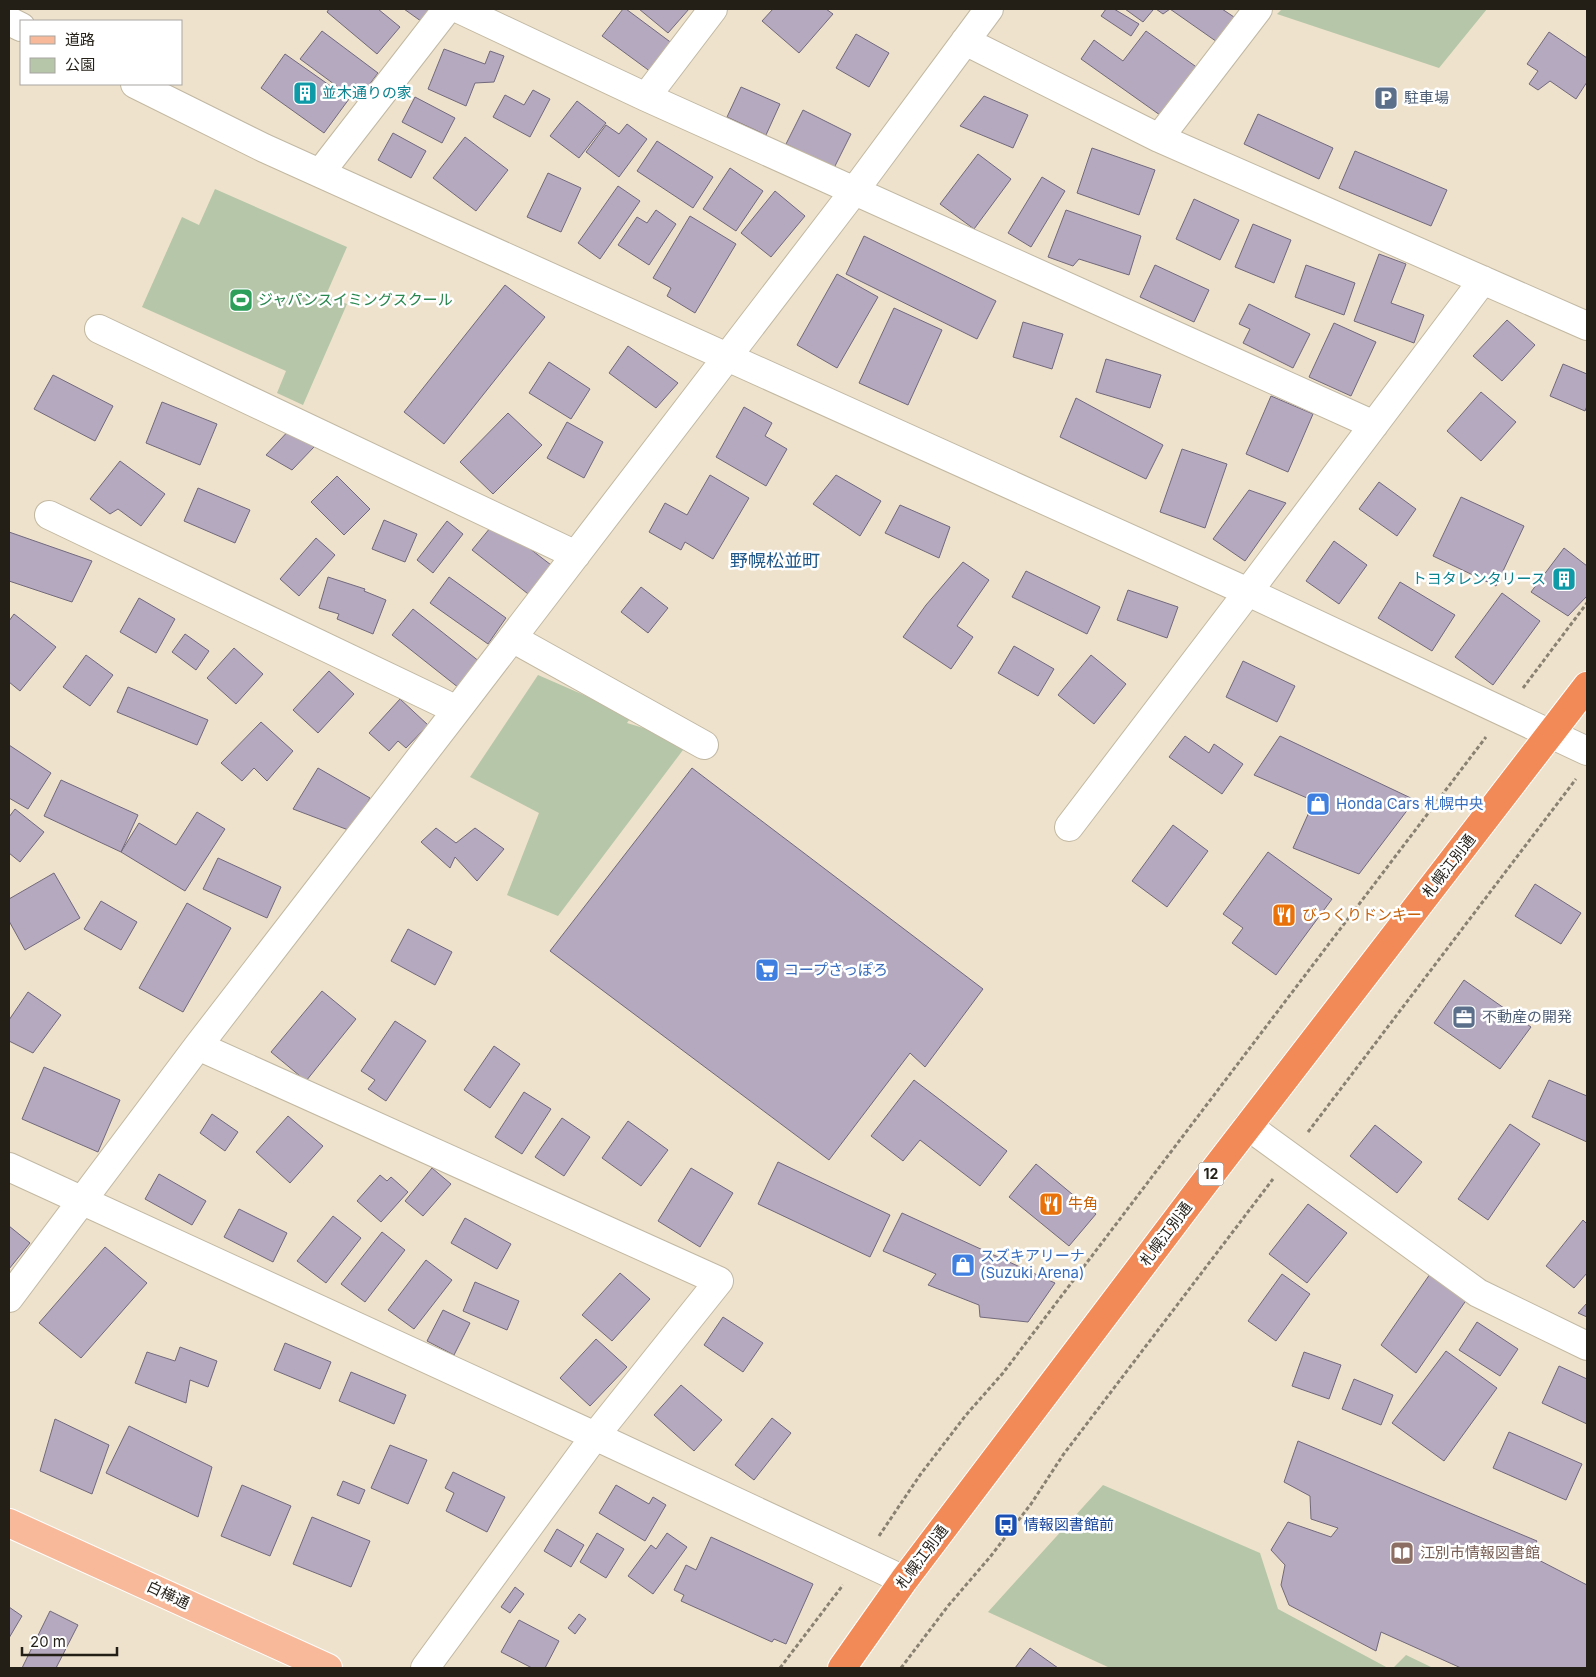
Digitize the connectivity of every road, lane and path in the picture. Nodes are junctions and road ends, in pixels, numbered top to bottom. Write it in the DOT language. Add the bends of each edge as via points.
graph roads {
  1 [pos="447,9"];
  2 [pos="459,9"];
  3 [pos="713,9"];
  4 [pos="989,9"];
  5 [pos="1258,9"];
  6 [pos="965,41"];
  7 [pos="137,85"];
  8 [pos="646,97"];
  9 [pos="1159,138"];
  10 [pos="320,173"];
  11 [pos="855,190"];
  12 [pos="1483,280"];
  13 [pos="1587,326"];
  14 [pos="99,330"];
  15 [pos="727,356"];
  16 [pos="1374,425"];
  17 [pos="49,515"];
  18 [pos="576,555"];
  19 [pos="1248,592"];
  20 [pos="1587,603"];
  21 [pos="512,638"];
  22 [pos="1587,686"];
  23 [pos="457,710"];
  24 [pos="1504,712"];
  25 [pos="1551,734"];
  26 [pos="704,745"];
  27 [pos="1584,761"];
  28 [pos="1069,827"];
  29 [pos="198,1046"];
  30 [pos="1248,1126"];
  31 [pos="1290,1156"];
  32 [pos="9,1167"];
  33 [pos="82,1201"];
  34 [pos="9,1298"];
  35 [pos="1587,1346"];
  36 [pos="595,1436"];
  37 [pos="9,1523"];
  38 [pos="861,1561"];
  39 [pos="904,1580"];
  40 [pos="328,1668"];
  41 [pos="425,1668"];
  42 [pos="780,1668"];
  43 [pos="842,1668"];
  44 [pos="901,1668"];
  1 -- 10 [label="street"];
  2 -- 8 [label="street"];
  3 -- 8 [label="street"];
  4 -- 6 [label="street"];
  5 -- 9 [label="street"];
  6 -- 9 [label="street"];
  6 -- 11 [label="street"];
  7 -- 10 [label="street"];
  8 -- 11 [label="street"];
  9 -- 12 [label="street"];
  10 -- 15 [label="street"];
  11 -- 15 [label="street"];
  11 -- 16 [label="street"];
  12 -- 13 [label="street"];
  12 -- 16 [label="street"];
  14 -- 18 [label="street"];
  15 -- 18 [label="street"];
  15 -- 19 [label="street"];
  16 -- 19 [label="street"];
  17 -- 23 [label="street"];
  18 -- 21 [label="street"];
  19 -- 24 [label="street"];
  19 -- 28 [label="street"];
  20 -- 24 [label="path"];
  21 -- 23 [label="street"];
  21 -- 26 [label="street"];
  22 -- 25 [label="highway, 札幌江別通 / 12"];
  23 -- 29 [label="street"];
  24 -- 25 [label="street"];
  24 -- 38 [label="path" via="1003,1373 920,1475"];
  25 -- 27 [label="street"];
  25 -- 30 [label="highway, 札幌江別通 / 12"];
  27 -- 31 [label="path"];
  29 -- 33 [label="street"];
  29 -- 36 [label="street" via="719,1281"];
  30 -- 31 [label="street"];
  30 -- 39 [label="highway, 札幌江別通 / 12"];
  31 -- 35 [label="street" via="1478,1293"];
  31 -- 44 [label="path" via="1063,1455 1031,1504"];
  32 -- 33 [label="street"];
  33 -- 34 [label="street"];
  33 -- 36 [label="street"];
  36 -- 38 [label="street"];
  36 -- 41 [label="street"];
  37 -- 40 [label="main road, 白樺通"];
  38 -- 39 [label="street"];
  38 -- 42 [label="path"];
  39 -- 43 [label="highway, 札幌江別通 / 12"];
}
